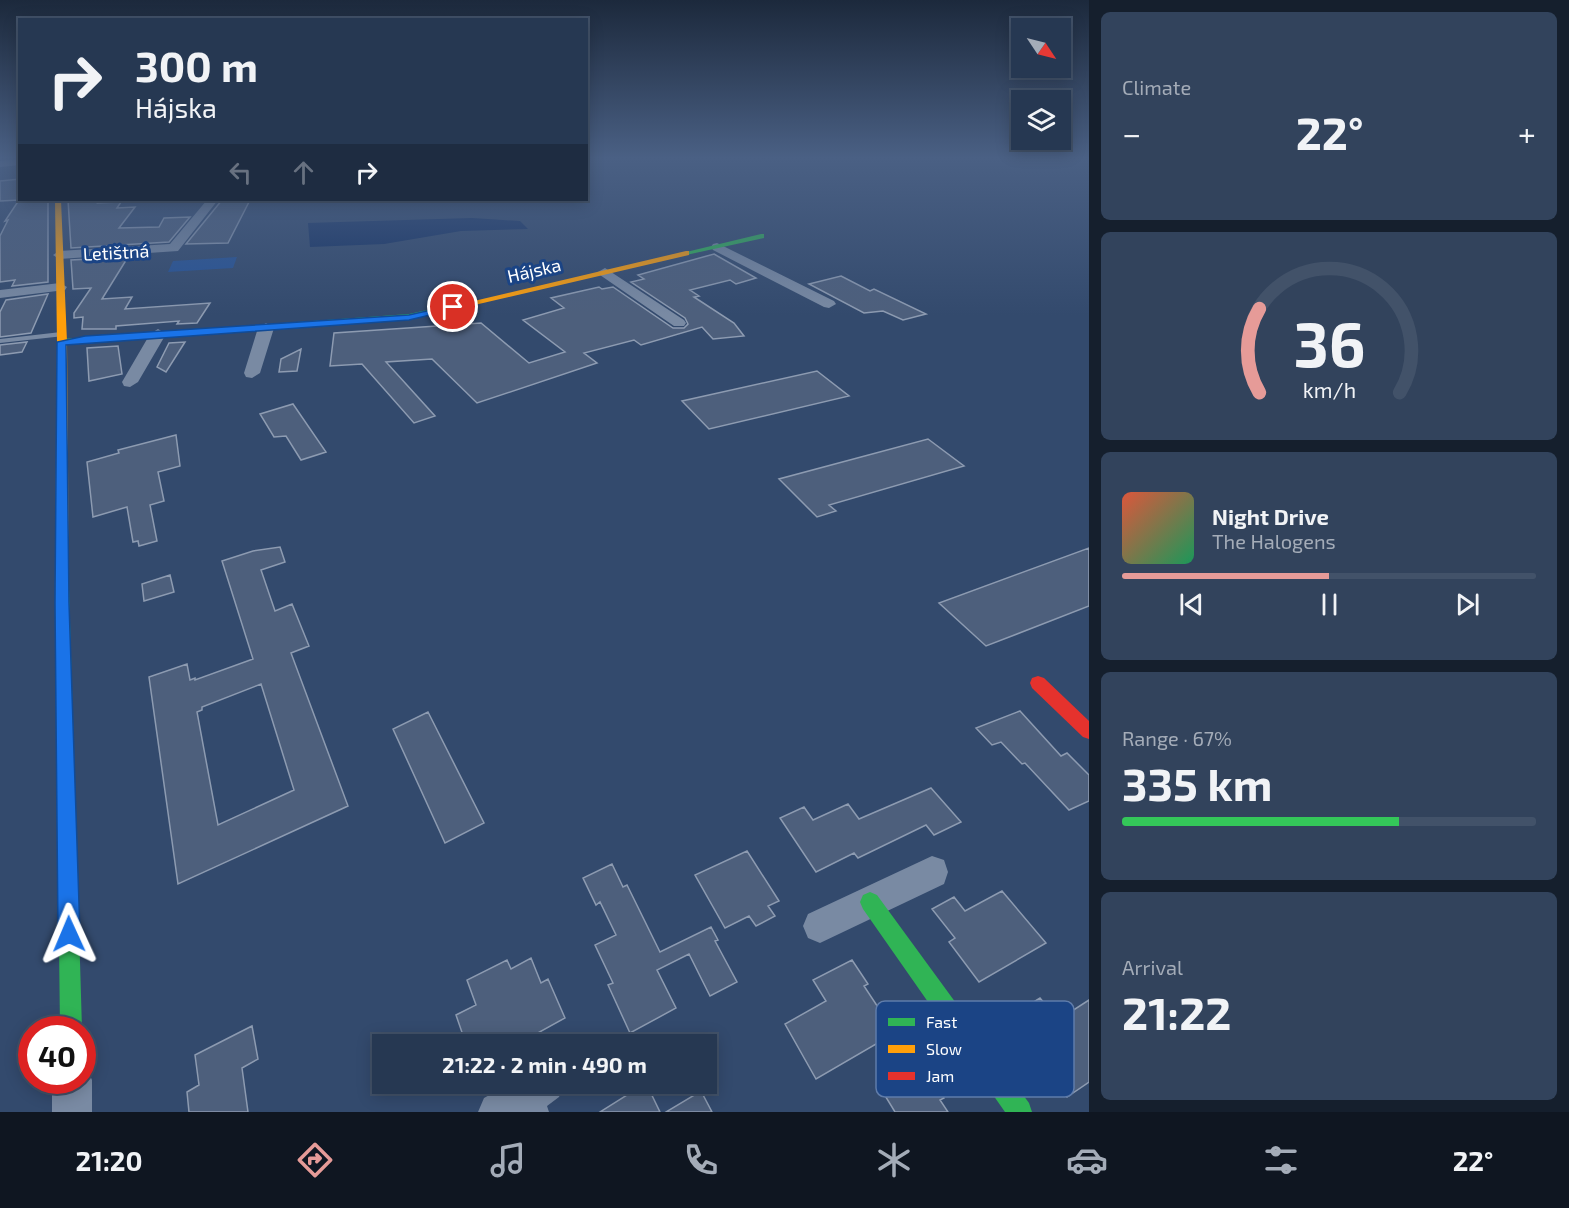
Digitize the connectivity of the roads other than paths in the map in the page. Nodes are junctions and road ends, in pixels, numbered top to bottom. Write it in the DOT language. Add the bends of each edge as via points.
graph roads {
  1 [pos="58,211"];
  2 [pos="203,211"];
  3 [pos="761,237"];
  4 [pos="717,247"];
  5 [pos="59,255"];
  6 [pos="605,272"];
  7 [pos="60,287"];
  8 [pos="0,294"];
  9 [pos="805,311"];
  10 [pos="679,323"];
  11 [pos="266,328"];
  12 [pos="158,334"];
  13 [pos="61,338"];
  14 [pos="0,341"];
  15 [pos="252,373"];
  16 [pos="130,382"];
  17 [pos="1038,683"];
  18 [pos="1089,732"];
  19 [pos="932,872"];
  20 [pos="870,902"];
  21 [pos="820,926"];
  22 [pos="941,1001"];
  23 [pos="71,1016"];
  24 [pos="72,1094"];
  25 [pos="1009,1097"];
  26 [pos="72,1112"];
  27 [pos="1020,1112"];
  1 -- 5 [label="street, Letištná"];
  2 -- 5 [label="street, Letištná" via="174,248"];
  3 -- 4 [label="street, Hájska"];
  4 -- 6 [label="street, Hájska"];
  4 -- 9 [label="street" via="835,302"];
  5 -- 7 [label="street, Letištná"];
  6 -- 10 [label="street"];
  6 -- 11 [label="street, Hájska" via="409,317"];
  7 -- 8 [label="street"];
  7 -- 13 [label="street, Letištná"];
  11 -- 12 [label="street, Hájska"];
  11 -- 15 [label="street"];
  12 -- 13 [label="street, Hájska"];
  12 -- 16 [label="street"];
  13 -- 14 [label="lane"];
  13 -- 23 [label="street, Letištná"];
  17 -- 18 [label="street"];
  19 -- 20 [label="street"];
  20 -- 21 [label="street"];
  20 -- 22 [label="street"];
  24 -- 26 [label="street"];
  25 -- 27 [label="street"];
}
